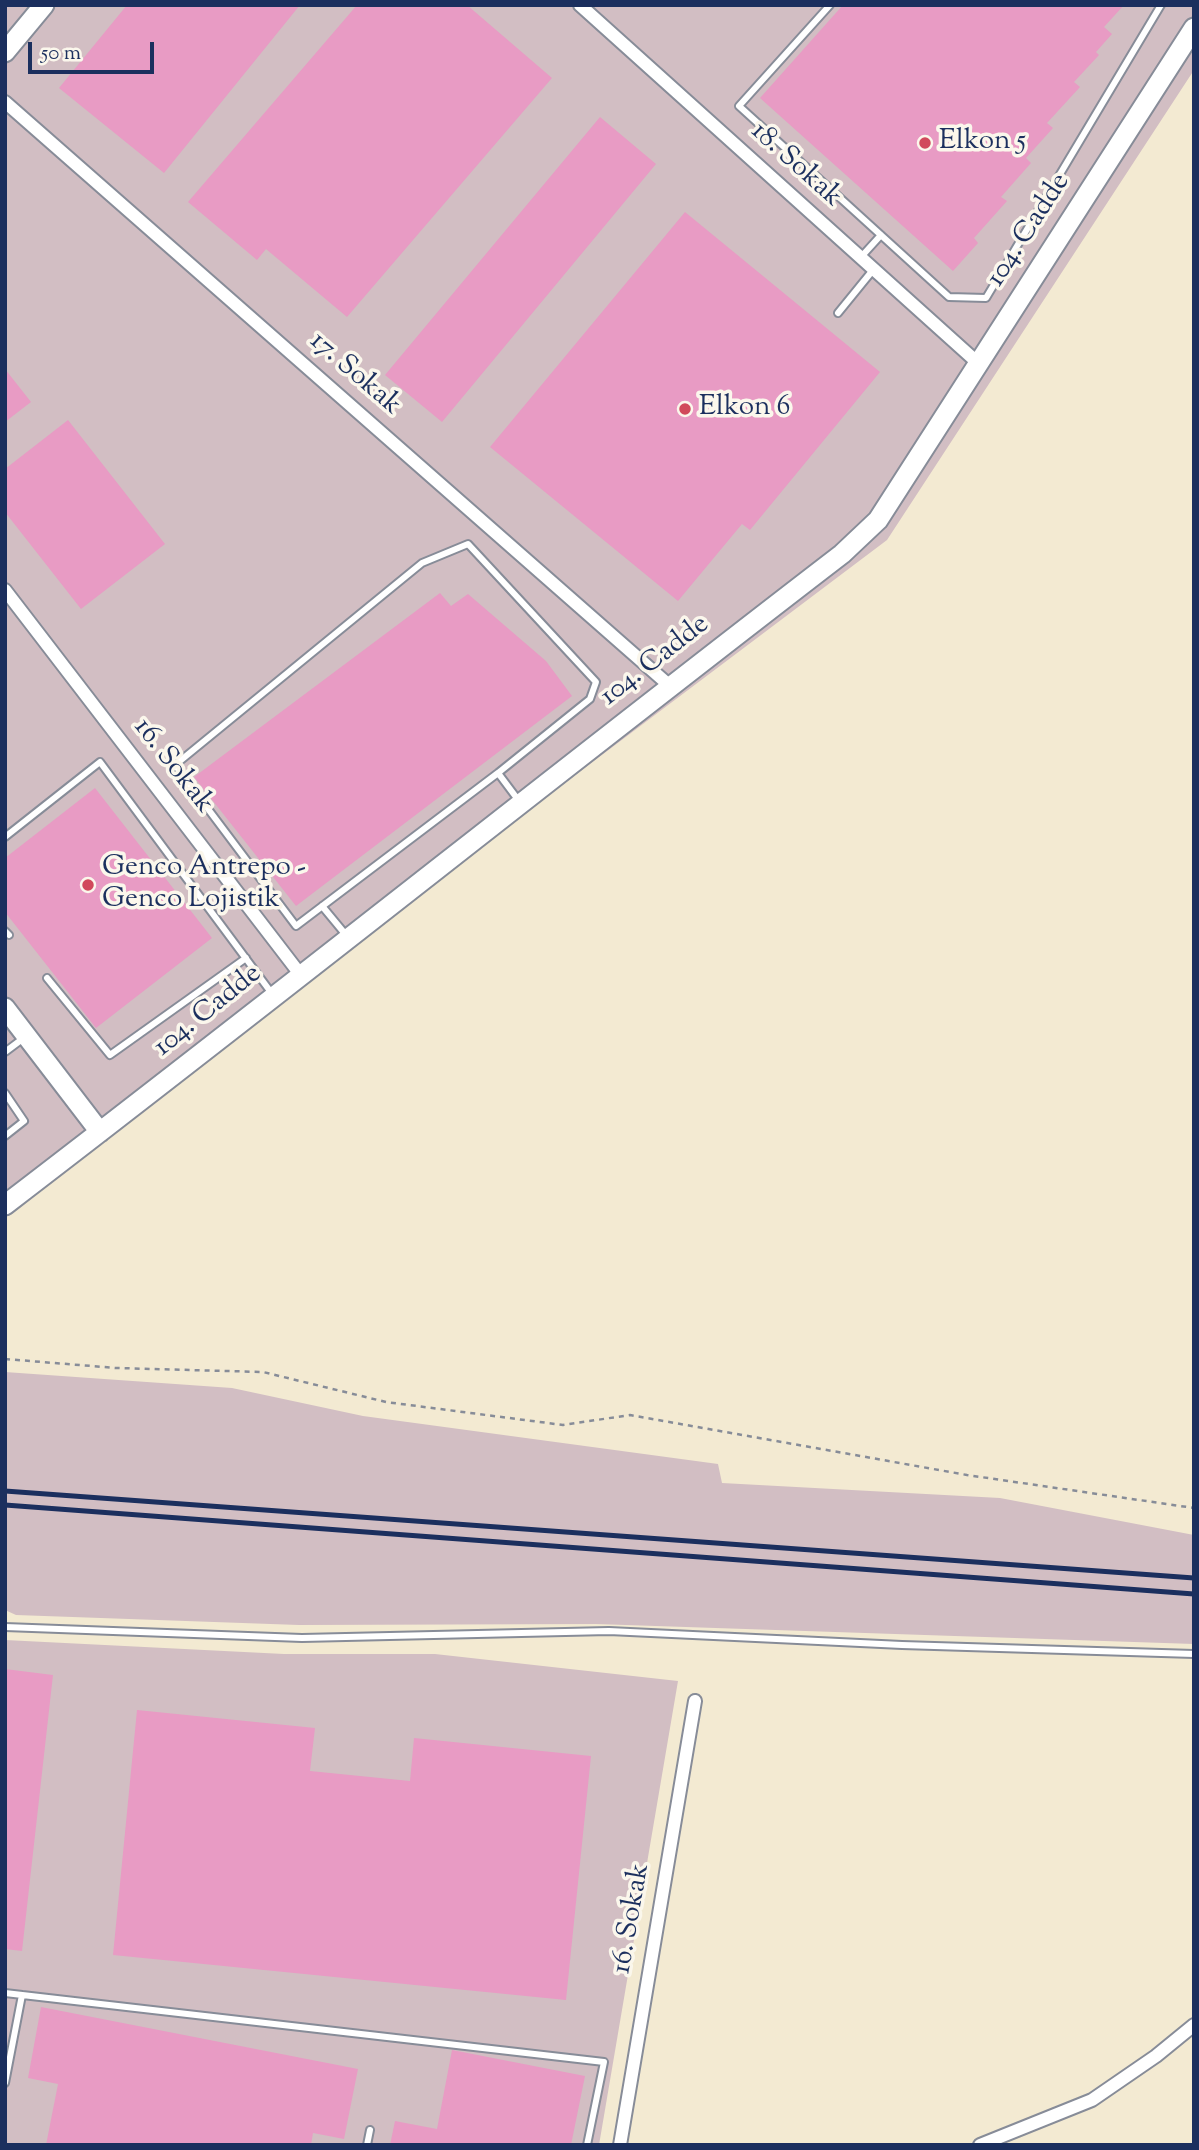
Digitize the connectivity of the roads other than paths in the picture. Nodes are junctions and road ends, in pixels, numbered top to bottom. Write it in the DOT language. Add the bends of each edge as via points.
graph roads {
  1 [pos="44,5"];
  2 [pos="580,5"];
  3 [pos="830,5"];
  4 [pos="1161,5"];
  5 [pos="1194,28"];
  6 [pos="5,52"];
  7 [pos="5,102"];
  8 [pos="881,235"];
  9 [pos="860,258"];
  10 [pos="873,270"];
  11 [pos="838,313"];
  12 [pos="978,363"];
  13 [pos="5,590"];
  14 [pos="670,686"];
  15 [pos="498,774"];
  16 [pos="520,802"];
  17 [pos="5,836"];
  18 [pos="322,906"];
  19 [pos="347,937"];
  20 [pos="246,958"];
  21 [pos="300,974"];
  22 [pos="47,978"];
  23 [pos="274,997"];
  24 [pos="5,1008"];
  25 [pos="27,1036"];
  26 [pos="5,1052"];
  27 [pos="5,1093"];
  28 [pos="100,1132"];
  29 [pos="5,1136"];
  30 [pos="5,1205"];
  31 [pos="5,1627"];
  32 [pos="1194,1654"];
  33 [pos="695,1701"];
  34 [pos="5,1993"];
  35 [pos="22,1994"];
  36 [pos="1194,2025"];
  37 [pos="5,2083"];
  38 [pos="370,2130"];
  39 [pos="367,2145"];
  40 [pos="587,2145"];
  41 [pos="620,2145"];
  42 [pos="980,2145"];
  1 -- 6 [label="street"];
  2 -- 9 [label="street, 18. Sokak"];
  3 -- 8 [label="lane" via="739,106"];
  4 -- 8 [label="lane" via="986,298 949,297"];
  5 -- 12 [label="street, 104. Cadde"];
  7 -- 14 [label="street, 17. Sokak"];
  8 -- 9 [label="lane"];
  9 -- 10 [label="street, 18. Sokak"];
  10 -- 11 [label="lane"];
  10 -- 12 [label="street, 18. Sokak"];
  12 -- 14 [label="street, 104. Cadde" via="877,520 842,554"];
  13 -- 21 [label="street, 16. Sokak"];
  14 -- 16 [label="street, 104. Cadde"];
  15 -- 16 [label="lane"];
  15 -- 18 [label="lane"];
  15 -- 18 [label="lane" via="590,699 596,682 468,544 422,563 175,765 296,926"];
  16 -- 19 [label="street, 104. Cadde"];
  17 -- 20 [label="lane" via="100,762"];
  18 -- 19 [label="lane"];
  19 -- 21 [label="street, 104. Cadde"];
  20 -- 22 [label="lane" via="110,1055"];
  20 -- 23 [label="lane"];
  21 -- 23 [label="street, 104. Cadde"];
  23 -- 28 [label="street, 104. Cadde"];
  24 -- 25 [label="street"];
  25 -- 26 [label="lane"];
  25 -- 28 [label="street"];
  27 -- 29 [label="lane" via="24,1121"];
  28 -- 30 [label="street, 104. Cadde"];
  31 -- 32 [label="lane" via="302,1638 609,1631"];
  33 -- 41 [label="street, 16. Sokak"];
  34 -- 35 [label="lane"];
  35 -- 37 [label="lane"];
  35 -- 40 [label="lane" via="604,2062"];
  36 -- 42 [label="street" via="1092,2100"];
  38 -- 39 [label="lane"];
}
